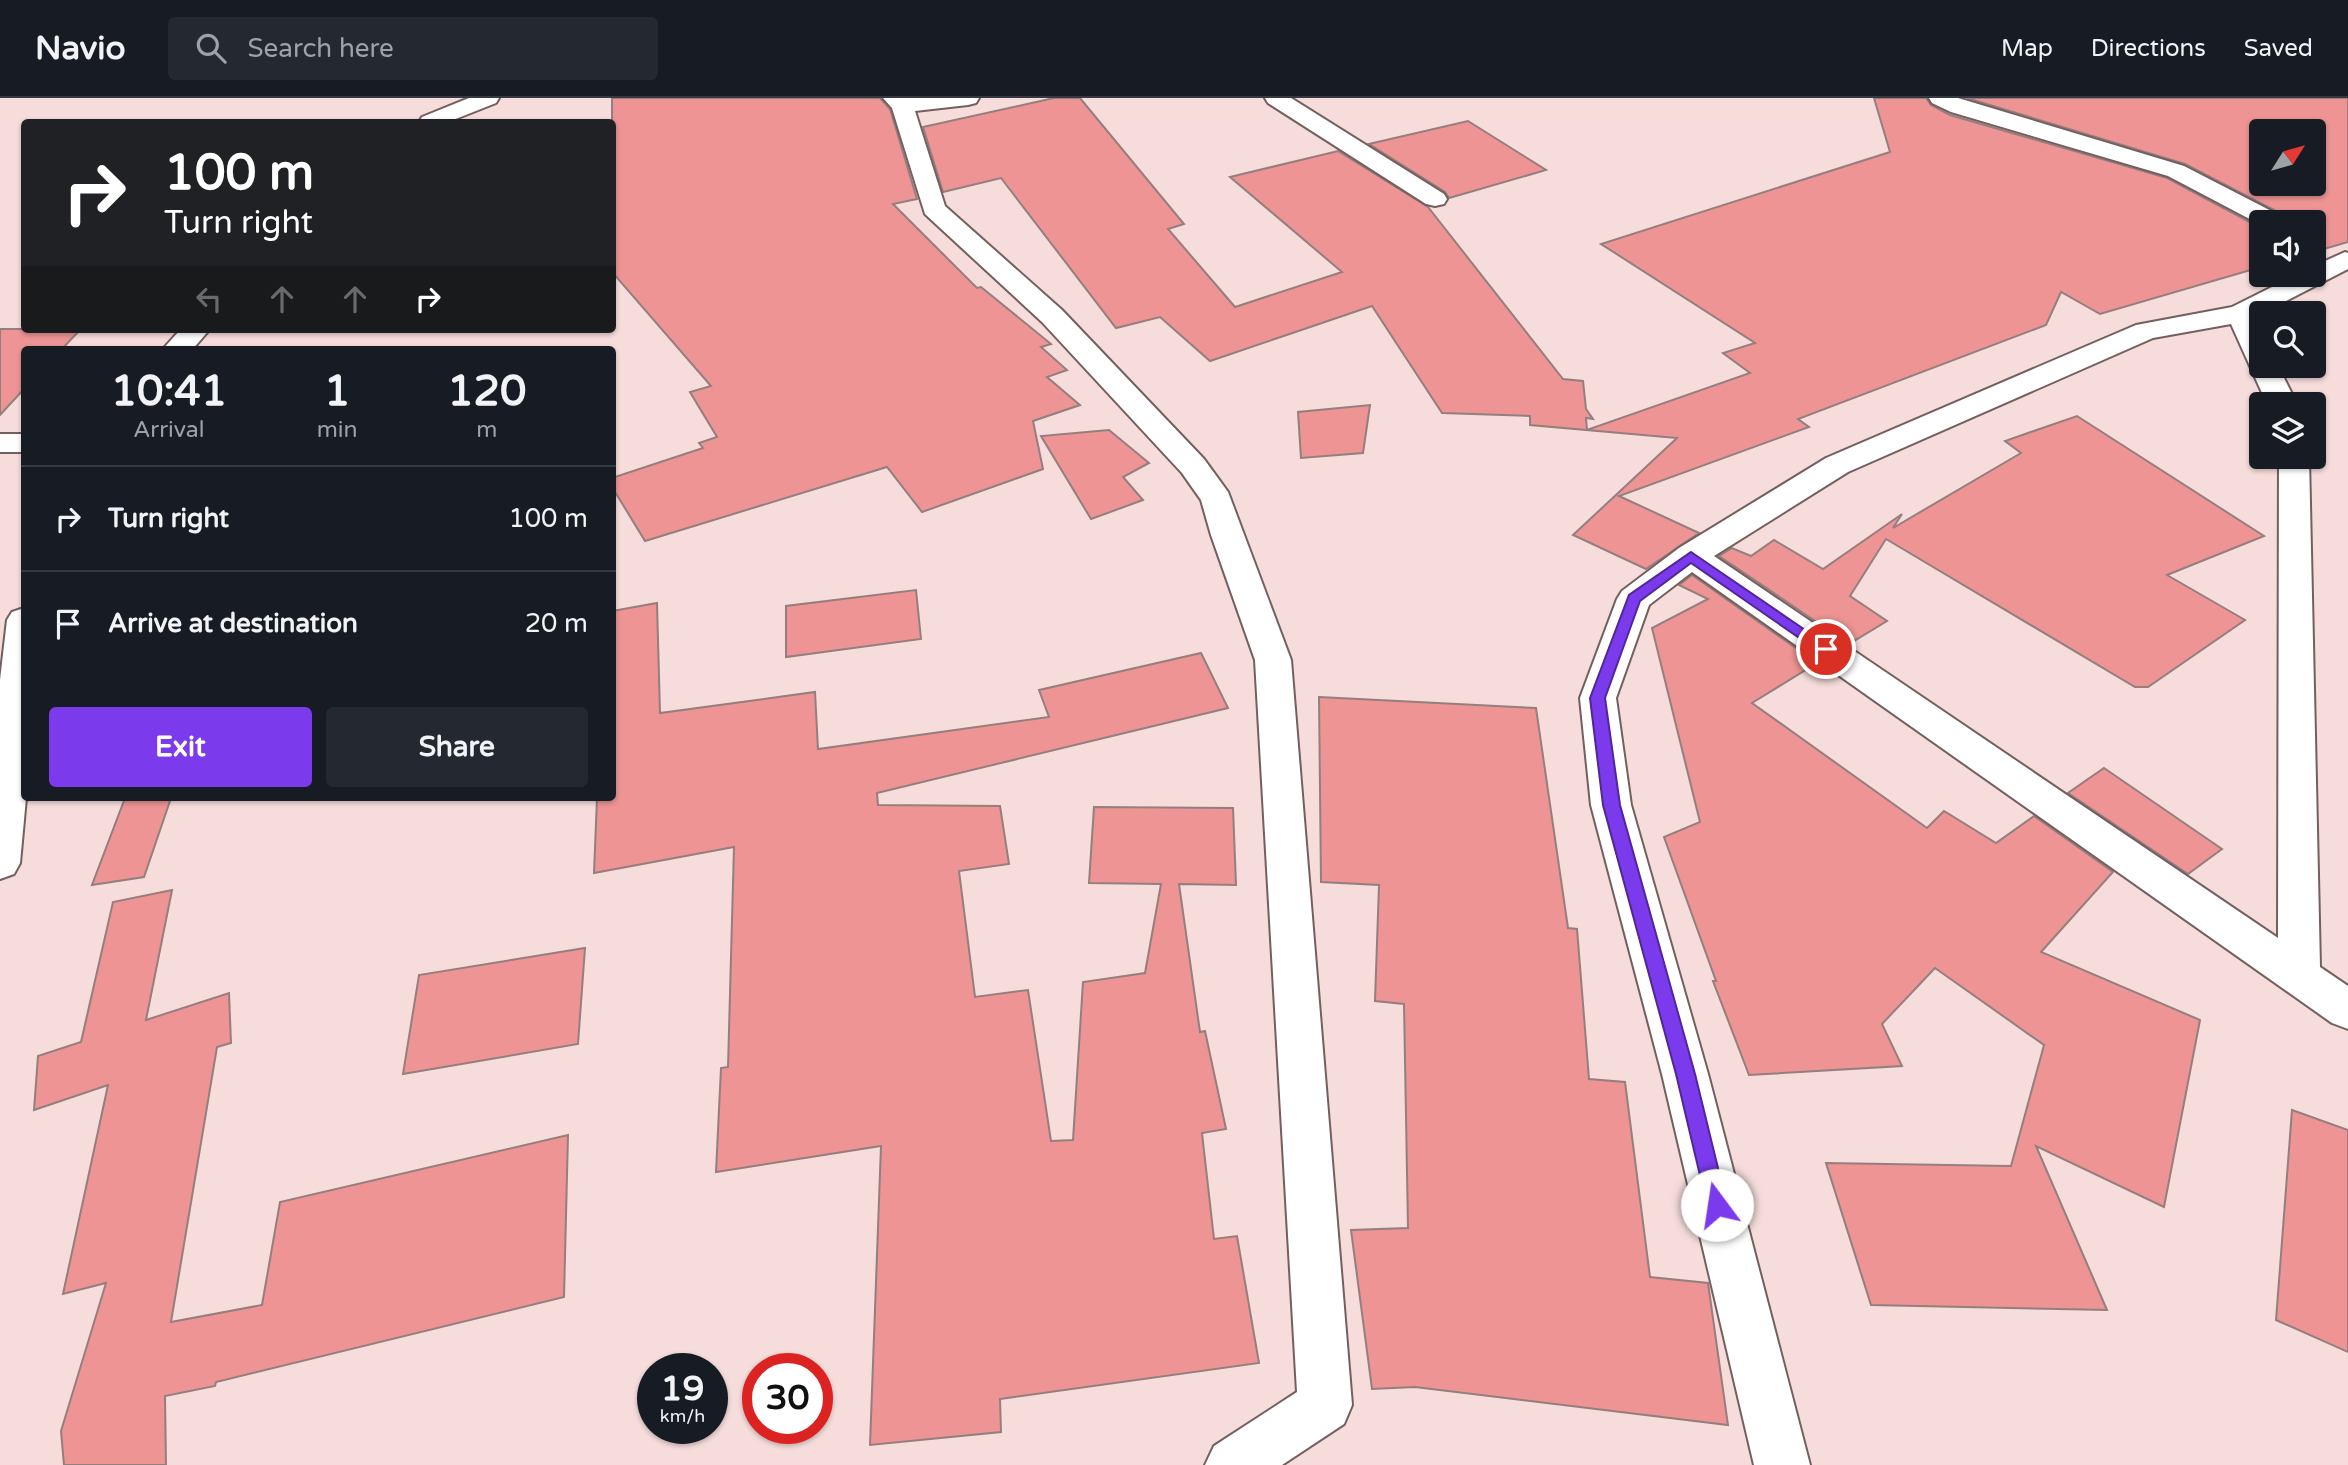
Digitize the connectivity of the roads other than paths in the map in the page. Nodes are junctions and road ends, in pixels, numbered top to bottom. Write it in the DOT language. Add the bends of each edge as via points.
graph roads {
  1 [pos="488,98"];
  2 [pos="968,98"];
  3 [pos="1276,98"];
  4 [pos="1940,98"];
  5 [pos="898,102"];
  6 [pos="436,119"];
  7 [pos="1435,199"];
  8 [pos="2251,210"];
  9 [pos="2339,256"];
  10 [pos="2240,314"];
  11 [pos="193,333"];
  12 [pos="2249,333"];
  13 [pos="180,346"];
  14 [pos="0,443"];
  15 [pos="21,443"];
  16 [pos="2294,469"];
  17 [pos="1691,556"];
  18 [pos="21,650"];
  19 [pos="0,863"];
  20 [pos="2299,974"];
  21 [pos="2348,1010"];
  22 [pos="1233,1465"];
  23 [pos="1782,1465"];
  1 -- 6 [label="street"];
  2 -- 5 [label="street"];
  3 -- 7 [label="street"];
  4 -- 8 [label="street" via="2176,170"];
  5 -- 22 [label="street" via="934,209 1052,316 1193,466 1217,499 1273,660 1325,1405"];
  9 -- 10 [label="street"];
  10 -- 12 [label="street"];
  10 -- 17 [label="street" via="2146,331 1982,400 1837,465"];
  11 -- 13 [label="street"];
  14 -- 15 [label="street"];
  16 -- 20 [label="street"];
  17 -- 20 [label="street"];
  17 -- 23 [label="street" via="1634,598 1598,698 1612,805 1685,1074"];
  18 -- 19 [label="street"];
  20 -- 21 [label="street"];
}
